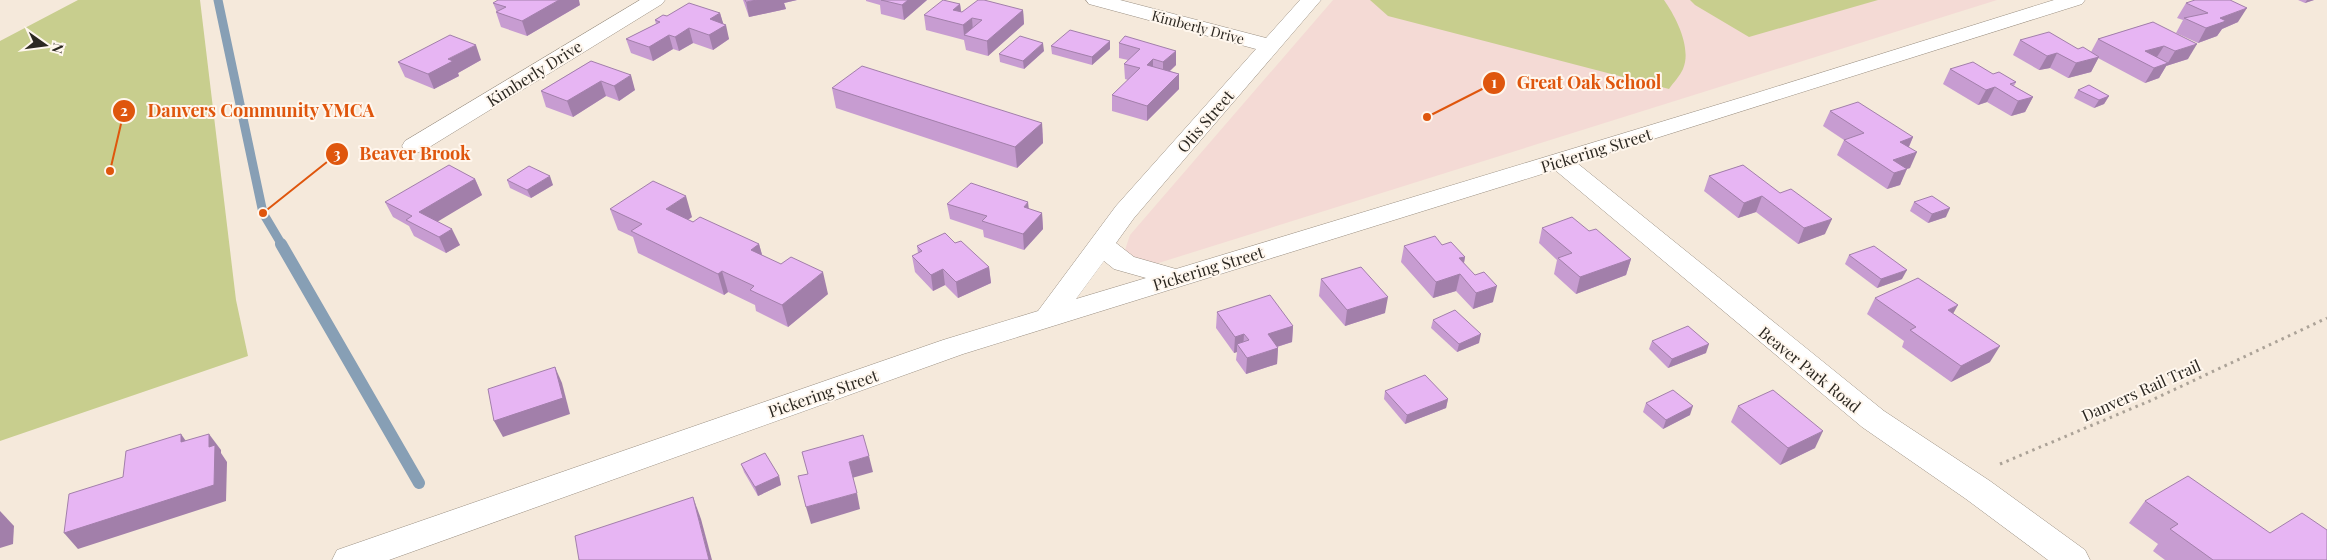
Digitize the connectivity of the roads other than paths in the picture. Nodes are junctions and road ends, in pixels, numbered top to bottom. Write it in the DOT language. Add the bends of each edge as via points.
graph roads {
  1 [pos="655,0"];
  2 [pos="1096,0"];
  3 [pos="1311,0"];
  4 [pos="2075,0"];
  5 [pos="1271,46"];
  6 [pos="414,146"];
  7 [pos="1559,161"];
  8 [pos="1101,245"];
  9 [pos="1176,278"];
  10 [pos="1048,318"];
  11 [pos="350,560"];
  12 [pos="2073,560"];
  1 -- 6 [label="street, Kimberly Drive"];
  2 -- 5 [label="street, Kimberly Drive"];
  3 -- 5 [label="street, Otis Street"];
  4 -- 7 [label="street, Pickering Street"];
  5 -- 8 [label="street, Otis Street" via="1125,212"];
  7 -- 9 [label="street, Pickering Street"];
  7 -- 12 [label="street, Beaver Park Road" via="1873,419"];
  8 -- 9 [label="street" via="1124,263"];
  8 -- 10 [label="street, Otis Street"];
  9 -- 10 [label="street, Pickering Street"];
  10 -- 11 [label="street, Pickering Street" via="930,355"];
}
